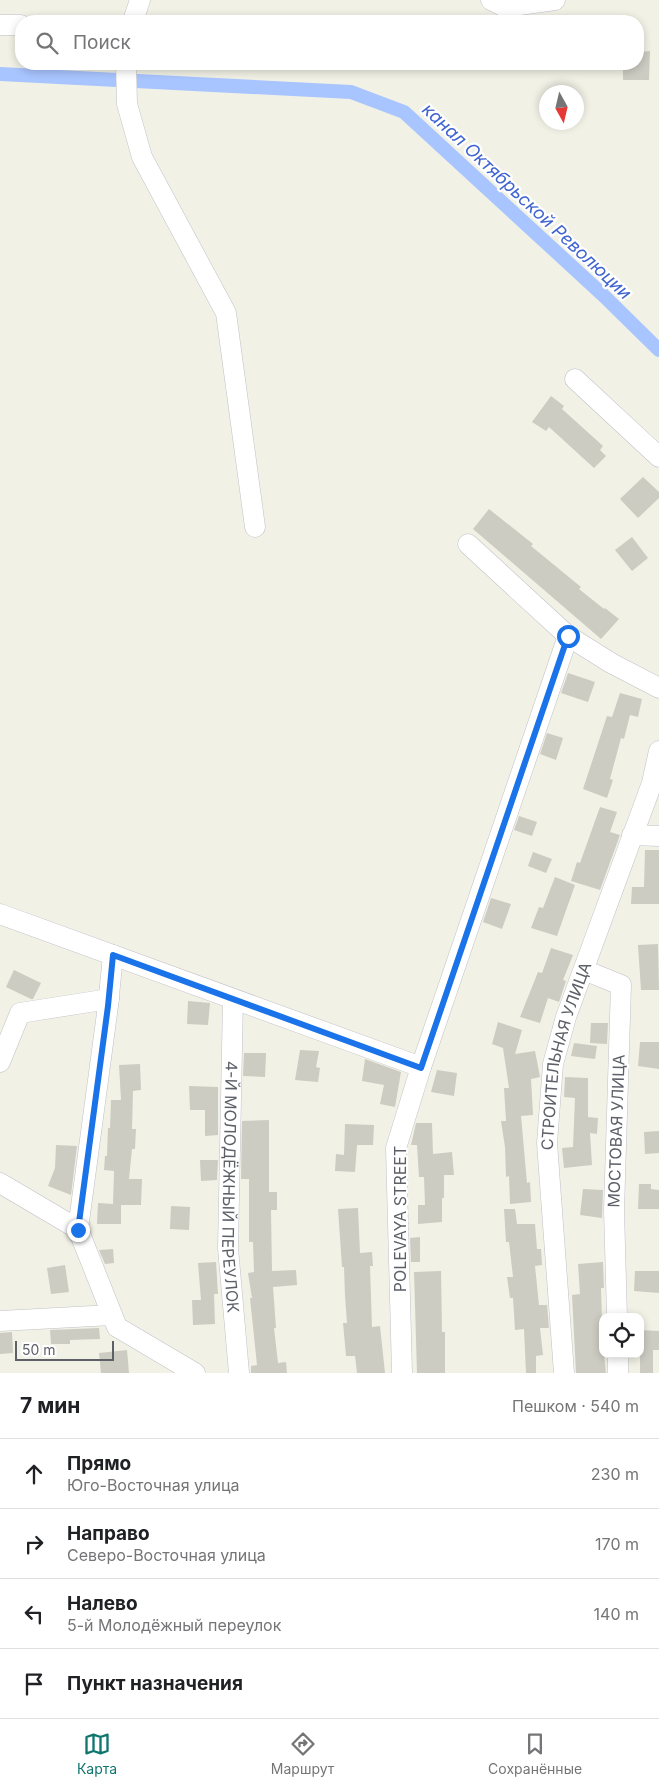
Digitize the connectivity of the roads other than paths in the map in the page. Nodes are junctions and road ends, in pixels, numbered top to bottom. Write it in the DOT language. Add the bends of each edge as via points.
graph roads {
  1 [pos="140,0"];
  2 [pos="555,0"];
  3 [pos="498,3"];
  4 [pos="135,15"];
  5 [pos="0,25"];
  6 [pos="15,25"];
  7 [pos="126,70"];
  8 [pos="575,379"];
  9 [pos="659,457"];
  10 [pos="255,527"];
  11 [pos="468,544"];
  12 [pos="568,636"];
  13 [pos="659,688"];
  14 [pos="659,751"];
  15 [pos="632,835"];
  16 [pos="659,836"];
  17 [pos="0,914"];
  18 [pos="113,955"];
  19 [pos="584,970"];
  20 [pos="109,998"];
  21 [pos="233,999"];
  22 [pos="0,1062"];
  23 [pos="421,1068"];
  24 [pos="0,1182"];
  25 [pos="78,1230"];
  26 [pos="617,1313"];
  27 [pos="112,1315"];
  28 [pos="0,1321"];
  29 [pos="618,1358"];
  30 [pos="195,1373"];
  31 [pos="238,1373"];
  32 [pos="402,1373"];
  33 [pos="564,1373"];
  34 [pos="618,1373"];
  1 -- 4 [label="street"];
  2 -- 3 [label="street"];
  5 -- 6 [label="street"];
  7 -- 10 [label="street" via="127,104 142,157 226,313"];
  8 -- 9 [label="street"];
  11 -- 12 [label="street"];
  12 -- 13 [label="street"];
  12 -- 23 [label="street, POLEVAYA STREET"];
  14 -- 15 [label="street, СТРОИТЕЛЬНАЯ УЛИЦА" via="652,783"];
  15 -- 16 [label="street"];
  15 -- 19 [label="street, СТРОИТЕЛЬНАЯ УЛИЦА"];
  17 -- 18 [label="street"];
  18 -- 20 [label="street"];
  18 -- 21 [label="street"];
  19 -- 26 [label="street, МОСТОВАЯ УЛИЦА" via="621,985 614,1210"];
  19 -- 33 [label="street, СТРОИТЕЛЬНАЯ УЛИЦА" via="553,1064 547,1143"];
  20 -- 22 [label="street" via="20,1014"];
  20 -- 25 [label="street"];
  21 -- 23 [label="street"];
  21 -- 31 [label="street, 4-Й МОЛОДЁЖНЫЙ ПЕРЕУЛОК" via="228,1248"];
  23 -- 32 [label="street, POLEVAYA STREET" via="396,1148"];
  24 -- 25 [label="street"];
  25 -- 27 [label="street"];
  27 -- 28 [label="street"];
  27 -- 30 [label="street" via="117,1327"];
  29 -- 34 [label="street"];
}
